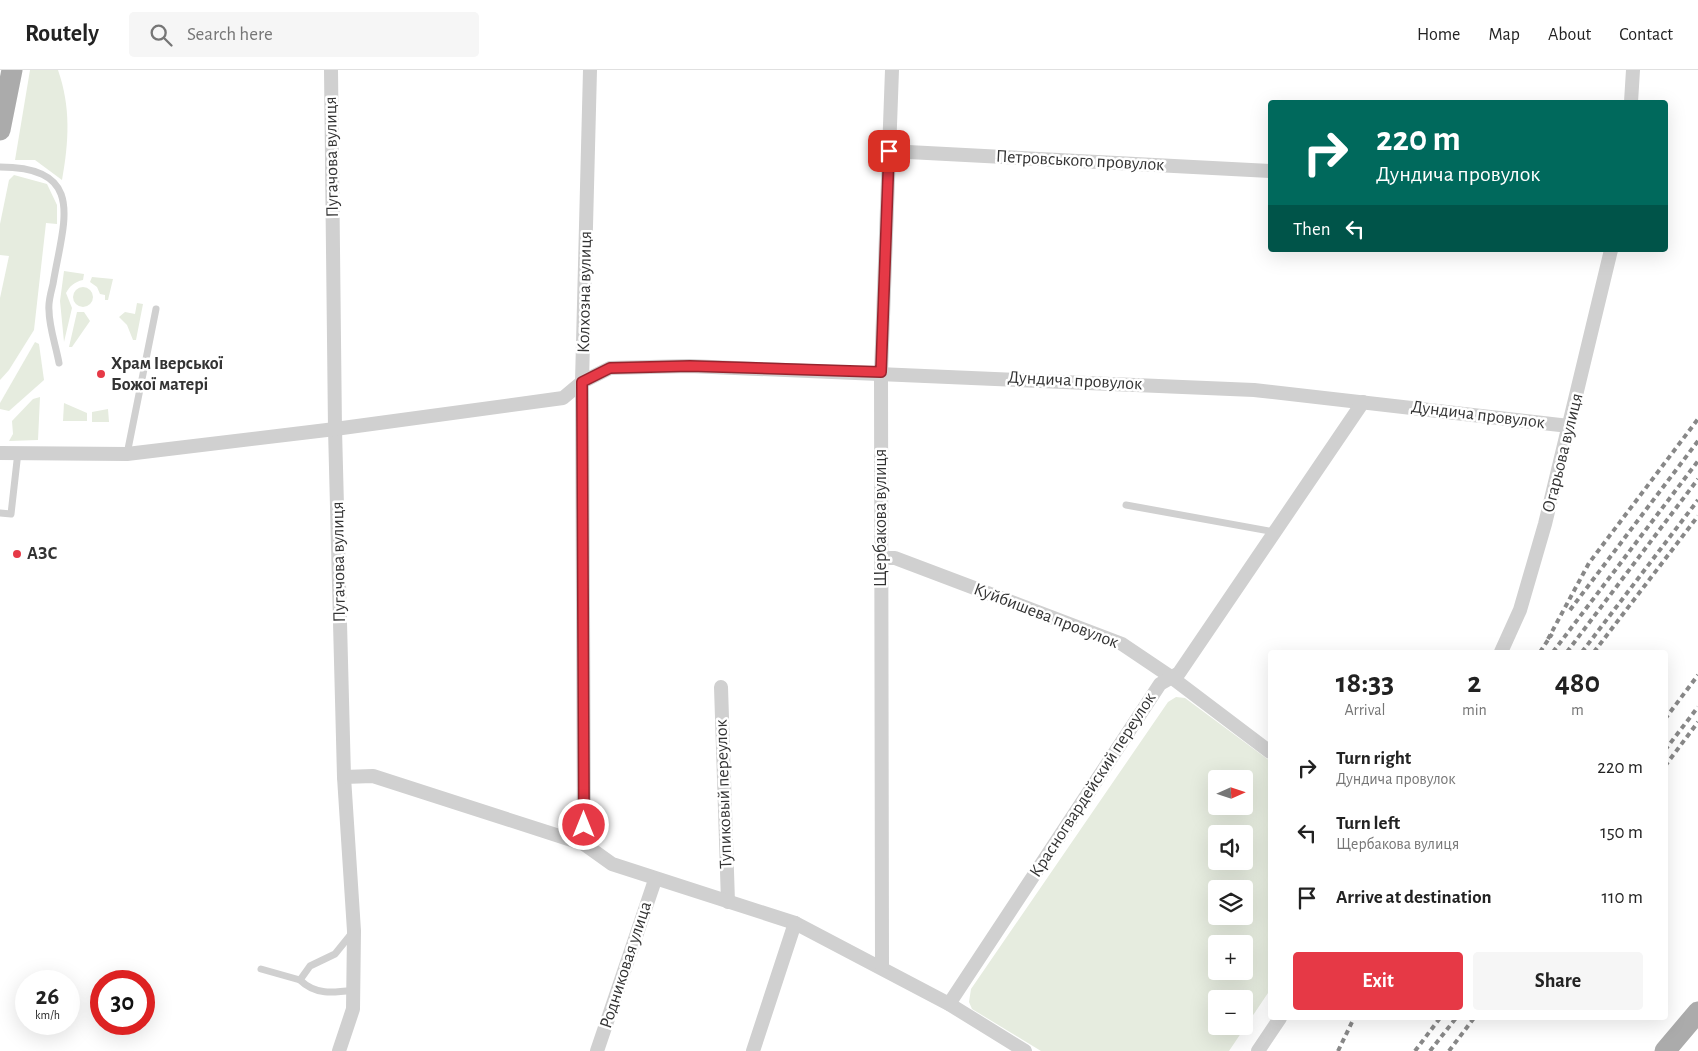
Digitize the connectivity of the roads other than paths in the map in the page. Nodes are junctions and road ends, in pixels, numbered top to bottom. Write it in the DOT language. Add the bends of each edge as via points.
graph roads {
  1 [pos="12,70"];
  2 [pos="331,70"];
  3 [pos="590,70"];
  4 [pos="892,70"];
  5 [pos="1633,70"];
  6 [pos="1631,100"];
  7 [pos="0,130"];
  8 [pos="889,151"];
  9 [pos="0,167"];
  10 [pos="1268,171"];
  11 [pos="1611,252"];
  12 [pos="156,309"];
  13 [pos="59,363"];
  14 [pos="881,372"];
  15 [pos="582,382"];
  16 [pos="1363,402"];
  17 [pos="1569,426"];
  18 [pos="335,429"];
  19 [pos="18,452"];
  20 [pos="0,453"];
  21 [pos="127,454"];
  22 [pos="1126,506"];
  23 [pos="0,513"];
  24 [pos="1275,532"];
  25 [pos="882,558"];
  26 [pos="1502,650"];
  27 [pos="1171,677"];
  28 [pos="721,687"];
  29 [pos="1268,750"];
  30 [pos="344,776"];
  31 [pos="584,844"];
  32 [pos="655,880"];
  33 [pos="728,902"];
  34 [pos="795,923"];
  35 [pos="354,931"];
  36 [pos="882,967"];
  37 [pos="261,969"];
  38 [pos="300,980"];
  39 [pos="353,990"];
  40 [pos="949,1004"];
  41 [pos="1698,1012"];
  42 [pos="1279,1020"];
  43 [pos="339,1051"];
  44 [pos="598,1051"];
  45 [pos="753,1051"];
  46 [pos="1024,1051"];
  47 [pos="1258,1051"];
  48 [pos="1665,1051"];
  1 -- 7 [label="main road"];
  2 -- 18 [label="street, Пугачова вулиця"];
  3 -- 15 [label="street, Колхозна вулиця"];
  4 -- 8 [label="street, Щербакова вулиця"];
  5 -- 6 [label="street"];
  8 -- 10 [label="street, Петровського провулок"];
  8 -- 14 [label="street, Щербакова вулиця"];
  9 -- 13 [label="lane" via="20,167 54,179 62,196 65,212 49,310"];
  11 -- 17 [label="street, Огарьова вулиця"];
  12 -- 21 [label="lane"];
  14 -- 15 [label="street, Дундича провулок" via="690,366 610,368"];
  14 -- 16 [label="street, Дундича провулок" via="1254,390"];
  14 -- 25 [label="street, Щербакова вулиця"];
  15 -- 18 [label="street, Дундича провулок" via="563,398"];
  15 -- 31 [label="street, Колхозна вулиця"];
  16 -- 17 [label="street, Дундича провулок"];
  16 -- 24 [label="street, Красногвардейский переулок"];
  17 -- 26 [label="street, Огарьова вулиця" via="1546,524 1520,610"];
  18 -- 21 [label="street, Дундича провулок"];
  18 -- 30 [label="street, Пугачова вулиця"];
  19 -- 20 [label="street, Дундича провулок"];
  19 -- 21 [label="street, Дундича провулок"];
  19 -- 23 [label="lane" via="11,514"];
  22 -- 24 [label="lane"];
  24 -- 27 [label="street, Красногвардейский переулок" via="1180,673"];
  25 -- 27 [label="street, Куйбишева провулок" via="895,558 1122,644"];
  25 -- 36 [label="street, Щербакова вулиця"];
  27 -- 29 [label="street, Куйбишева провулок"];
  27 -- 40 [label="street, Красногвардейский переулок" via="1160,684"];
  28 -- 33 [label="street, Тупиковый переулок"];
  30 -- 31 [label="street" via="373,776"];
  30 -- 35 [label="street, Пугачова вулиця"];
  31 -- 32 [label="street" via="612,864"];
  32 -- 33 [label="street"];
  32 -- 44 [label="street, Родниковая улица"];
  33 -- 34 [label="street"];
  34 -- 36 [label="street"];
  34 -- 45 [label="street"];
  35 -- 38 [label="lane" via="335,954 310,966"];
  35 -- 39 [label="street, Пугачова вулиця"];
  36 -- 40 [label="street"];
  37 -- 38 [label="lane"];
  38 -- 39 [label="lane" via="309,989 335,993"];
  39 -- 43 [label="street, Пугачова вулиця" via="353,1009"];
  40 -- 46 [label="street"];
  41 -- 48 [label="main road"];
  42 -- 47 [label="street"];
}
